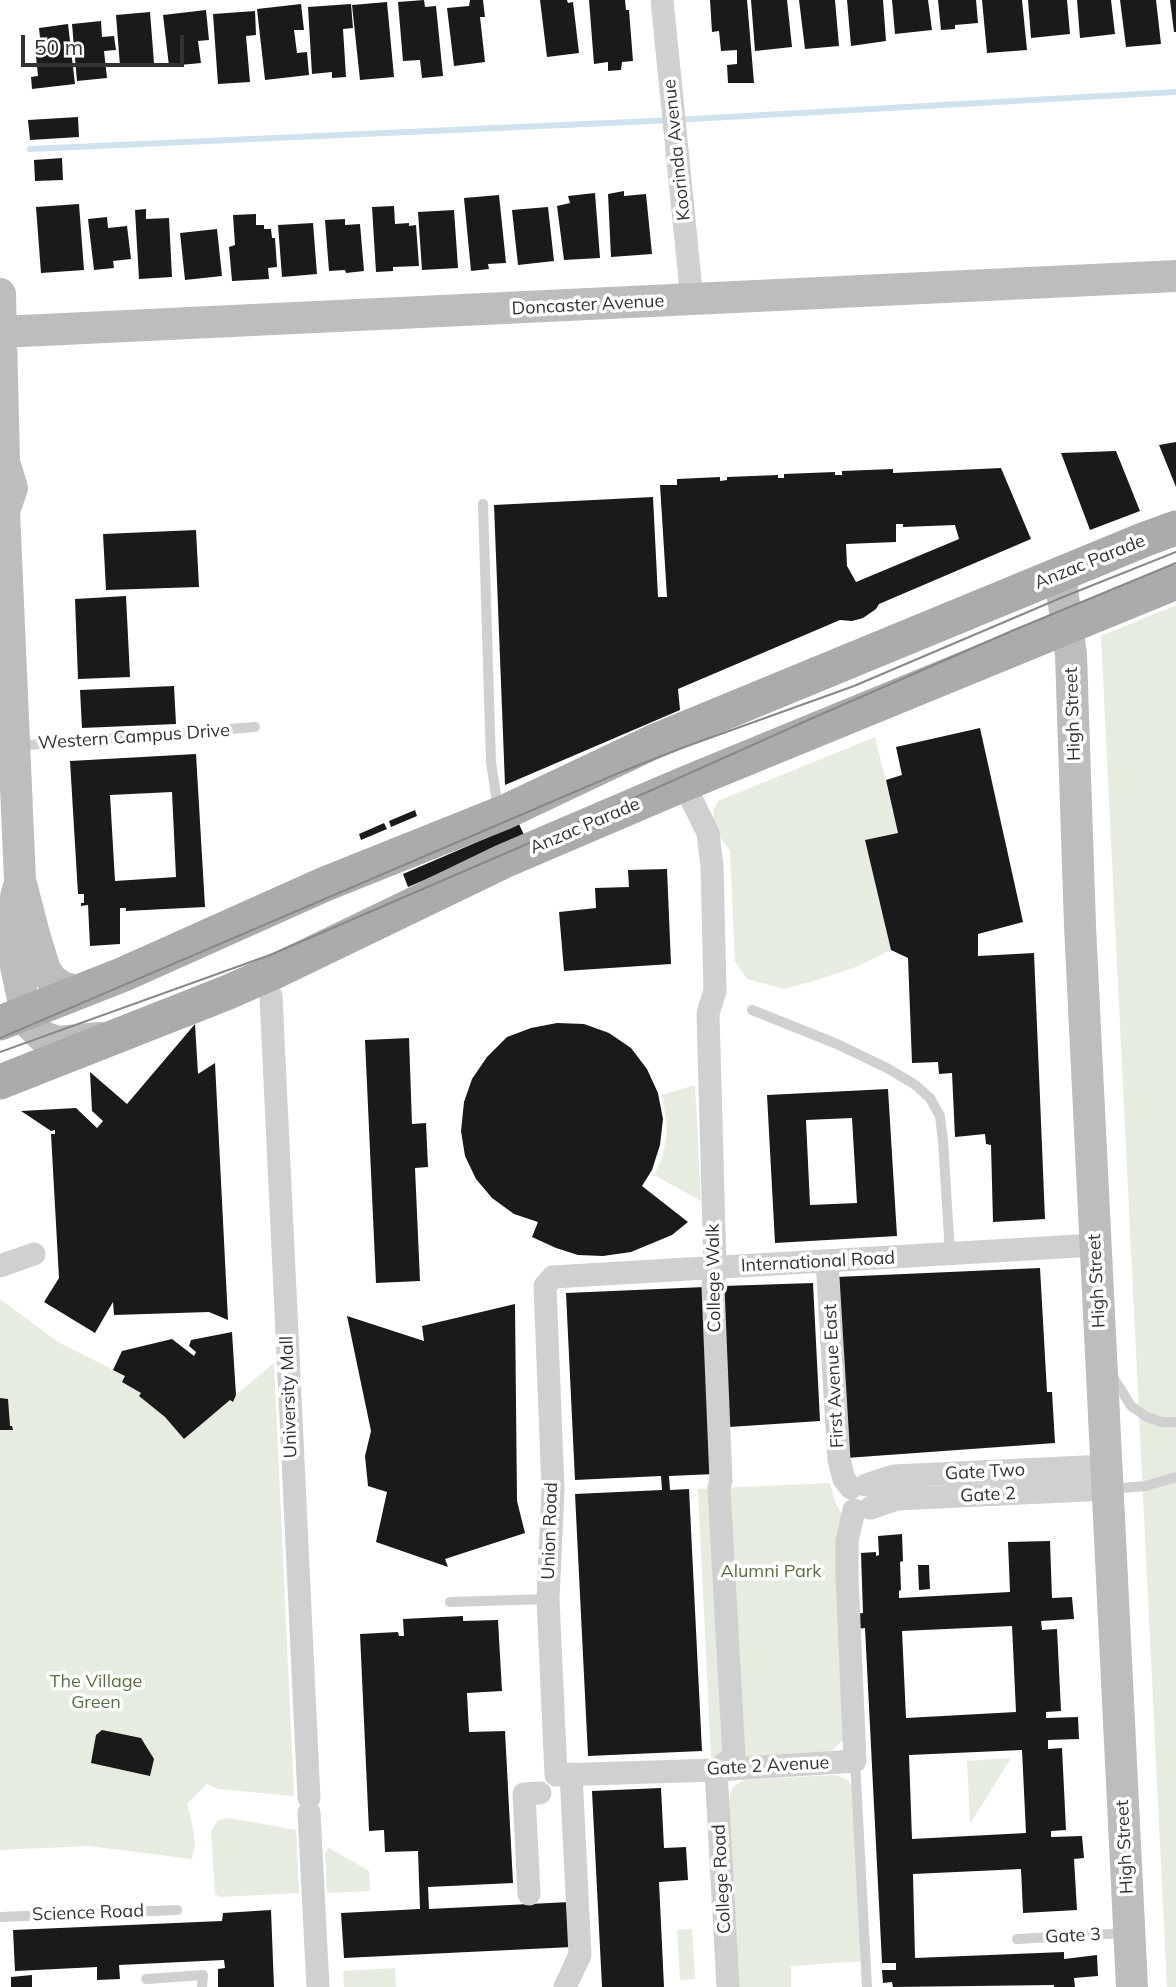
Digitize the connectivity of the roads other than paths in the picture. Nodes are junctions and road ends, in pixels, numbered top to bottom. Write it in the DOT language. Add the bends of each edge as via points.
graph roads {
  1 [pos="662,0"];
  2 [pos="1176,276"];
  3 [pos="0,294"];
  4 [pos="692,300"];
  5 [pos="0,332"];
  6 [pos="484,504"];
  7 [pos="2,511"];
  8 [pos="1176,528"];
  9 [pos="1060,575"];
  10 [pos="1176,582"];
  11 [pos="1067,627"];
  12 [pos="5,693"];
  13 [pos="255,727"];
  14 [pos="13,746"];
  15 [pos="684,784"];
  16 [pos="499,814"];
  17 [pos="16,869"];
  18 [pos="79,991"];
  19 [pos="271,996"];
  20 [pos="752,1010"];
  21 [pos="13,1018"];
  22 [pos="122,1035"];
  23 [pos="0,1082"];
  24 [pos="1095,1245"];
  25 [pos="34,1254"];
  26 [pos="950,1254"];
  27 [pos="827,1261"];
  28 [pos="0,1266"];
  29 [pos="715,1268"];
  30 [pos="545,1286"];
  31 [pos="1100,1343"];
  32 [pos="1176,1422"];
  33 [pos="1176,1477"];
  34 [pos="1106,1478"];
  35 [pos="858,1486"];
  36 [pos="862,1509"];
  37 [pos="548,1599"];
  38 [pos="450,1602"];
  39 [pos="855,1761"];
  40 [pos="716,1770"];
  41 [pos="558,1785"];
  42 [pos="528,1894"];
  43 [pos="177,1910"];
  44 [pos="0,1917"];
  45 [pos="1129,1932"];
  46 [pos="1017,1939"];
  47 [pos="146,1979"];
  48 [pos="202,1987"];
  49 [pos="318,1987"];
  50 [pos="565,1987"];
  51 [pos="728,1987"];
  52 [pos="866,1987"];
  53 [pos="1132,1987"];
  1 -- 4 [label="street, Koorinda Avenue"];
  2 -- 4 [label="street, Doncaster Avenue"];
  3 -- 5 [label="street"];
  4 -- 5 [label="street, Doncaster Avenue"];
  5 -- 7 [label="street" via="4,462 12,488"];
  6 -- 16 [label="lane" via="491,762"];
  7 -- 12 [label="street"];
  8 -- 9 [label="main road, Anzac Parade"];
  9 -- 11 [label="street, High Street"];
  9 -- 16 [label="main road, Anzac Parade" via="653,742"];
  10 -- 11 [label="main road, Anzac Parade"];
  11 -- 15 [label="main road, Anzac Parade"];
  11 -- 24 [label="street, High Street"];
  12 -- 14 [label="street"];
  13 -- 14 [label="lane, Western Campus Drive"];
  14 -- 17 [label="street"];
  15 -- 22 [label="main road, Anzac Parade" via="505,861 274,972"];
  15 -- 29 [label="street, College Walk" via="708,833 712,866 715,991 708,1013"];
  16 -- 18 [label="main road, Anzac Parade"];
  17 -- 18 [label="street" via="45,970 64,988"];
  17 -- 21 [label="street" via="10,922"];
  18 -- 21 [label="main road, Anzac Parade"];
  19 -- 49 [label="street, University Mall"];
  20 -- 26 [label="lane" via="887,1068 930,1098 940,1116"];
  21 -- 22 [label="street" via="58,1042"];
  22 -- 23 [label="main road, Anzac Parade"];
  24 -- 26 [label="street, International Road"];
  24 -- 31 [label="street, High Street"];
  25 -- 28 [label="street"];
  26 -- 27 [label="street, International Road"];
  27 -- 29 [label="street, International Road"];
  27 -- 35 [label="street, First Avenue East" via="839,1460 844,1479"];
  29 -- 30 [label="street, International Road" via="553,1277"];
  29 -- 40 [label="street, College Walk" via="719,1488 734,1757"];
  30 -- 37 [label="street, Union Road" via="553,1489"];
  31 -- 32 [label="lane" via="1131,1406 1161,1422"];
  31 -- 34 [label="street, High Street"];
  33 -- 34 [label="lane" via="1146,1486"];
  34 -- 35 [label="street, Gate Two" via="894,1476"];
  34 -- 36 [label="street, Gate 2" via="897,1499"];
  34 -- 45 [label="street, High Street"];
  35 -- 36 [label="street" via="847,1500"];
  36 -- 39 [label="street, Gate 2 Avenue" via="847,1541"];
  37 -- 38 [label="lane"];
  37 -- 41 [label="street, Union Road"];
  39 -- 40 [label="street, Gate 2 Avenue"];
  39 -- 52 [label="lane"];
  40 -- 41 [label="street, Gate 2 Avenue"];
  40 -- 51 [label="street, College Road"];
  41 -- 42 [label="street" via="524,1794"];
  41 -- 50 [label="street, Union Road" via="580,1955"];
  43 -- 44 [label="lane, Science Road"];
  45 -- 46 [label="lane, Gate 3"];
  45 -- 53 [label="street, High Street"];
  47 -- 48 [label="lane" via="202,1975"];
}
